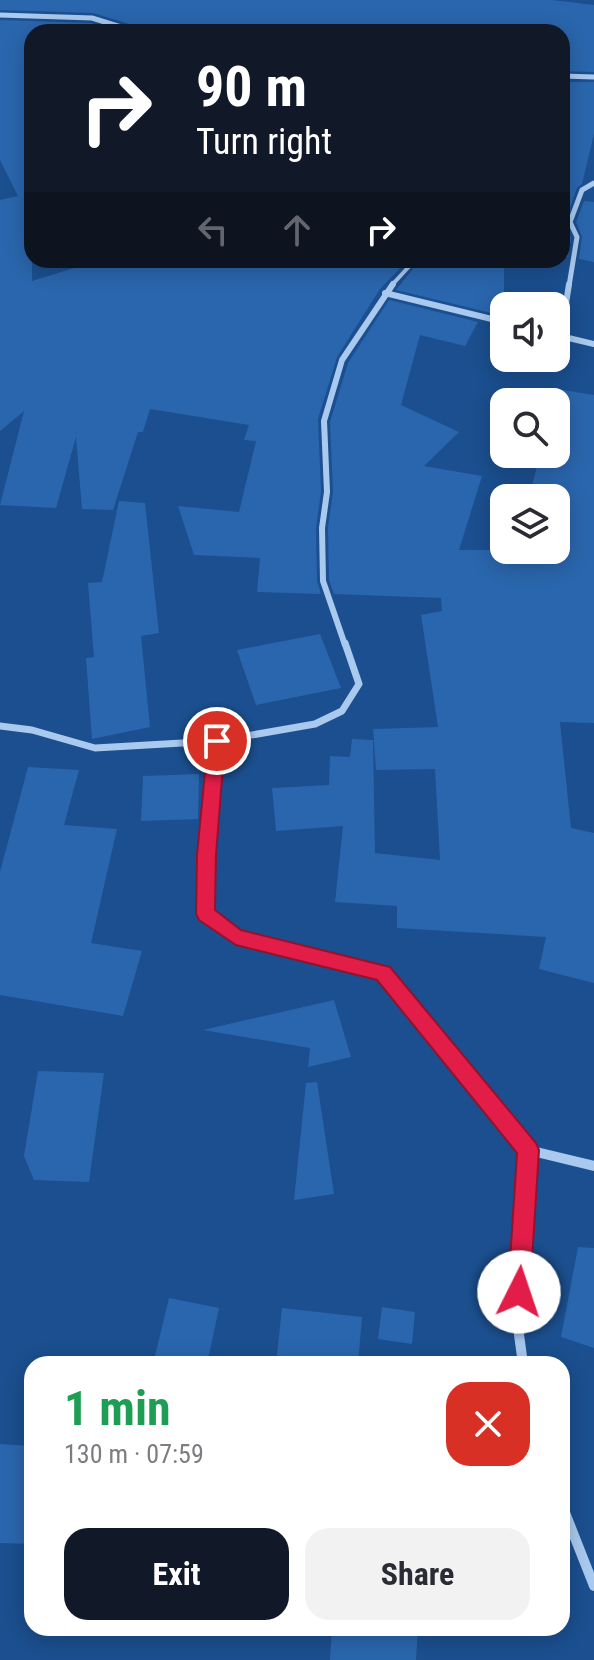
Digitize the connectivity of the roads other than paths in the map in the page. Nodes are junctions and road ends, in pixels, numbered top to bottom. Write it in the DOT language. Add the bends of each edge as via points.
graph roads {
  1 [pos="0,15"];
  2 [pos="111,24"];
  3 [pos="570,76"];
  4 [pos="594,77"];
  5 [pos="594,183"];
  6 [pos="408,268"];
  7 [pos="566,292"];
  8 [pos="385,293"];
  9 [pos="490,319"];
  10 [pos="570,338"];
  11 [pos="594,344"];
  12 [pos="0,726"];
  13 [pos="217,741"];
  14 [pos="528,1150"];
  15 [pos="594,1166"];
  16 [pos="522,1356"];
  17 [pos="570,1525"];
  18 [pos="594,1586"];
  1 -- 2 [label="street" via="92,18"];
  3 -- 4 [label="street"];
  5 -- 7 [label="street" via="582,190 570,222 577,237"];
  6 -- 8 [label="street"];
  8 -- 9 [label="street"];
  8 -- 13 [label="street" via="342,360 324,421 323,581 359,684 342,711 315,724"];
  10 -- 11 [label="street"];
  12 -- 13 [label="street" via="95,748"];
  13 -- 14 [label="street" via="206,914 236,937 383,973"];
  14 -- 15 [label="street"];
  14 -- 16 [label="street" via="517,1320"];
  17 -- 18 [label="street"];
}
